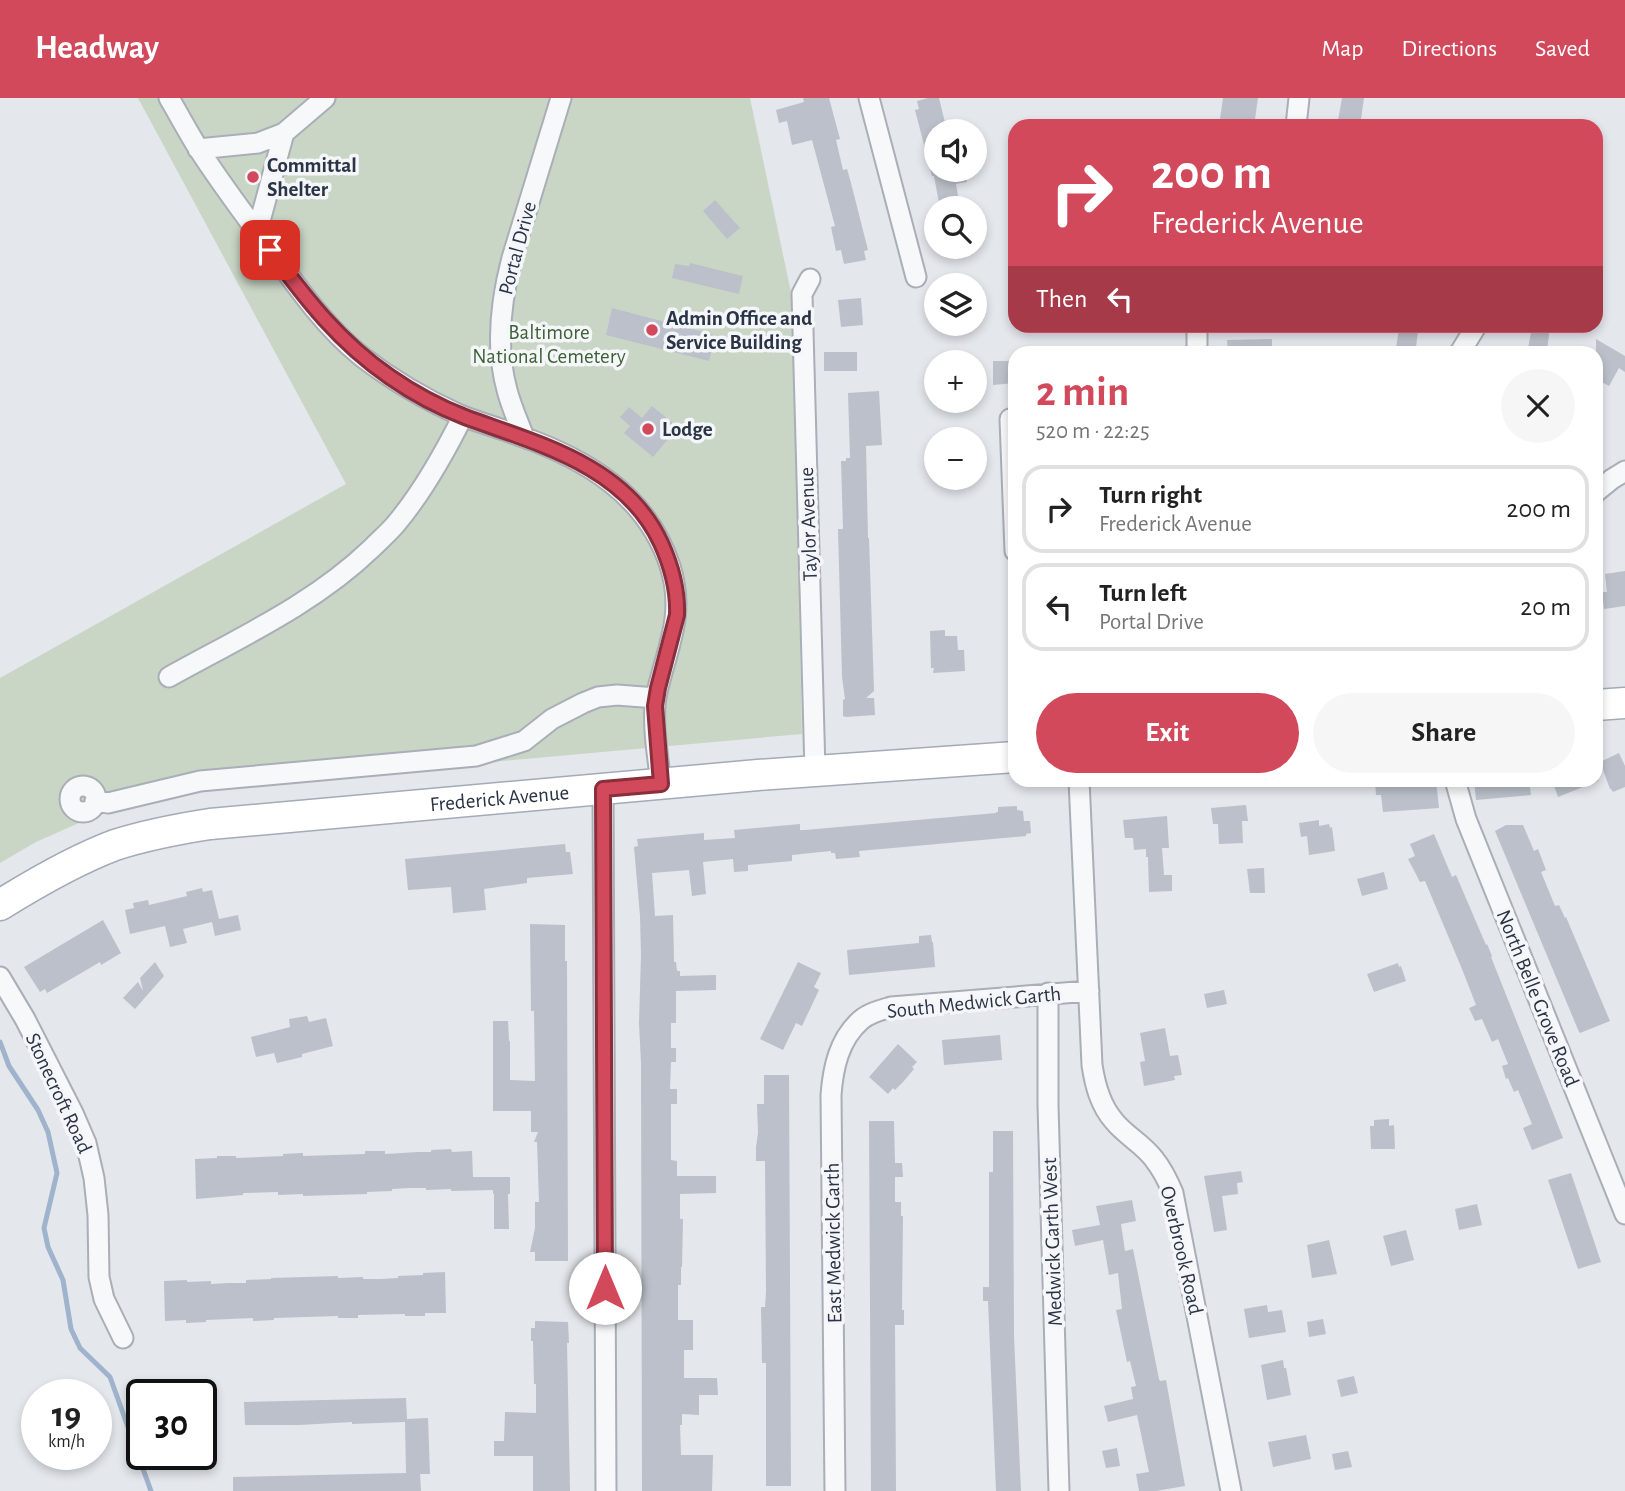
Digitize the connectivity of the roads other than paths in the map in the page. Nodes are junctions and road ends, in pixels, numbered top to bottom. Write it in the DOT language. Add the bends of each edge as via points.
graph roads {
  1 [pos="169,98"];
  2 [pos="326,98"];
  3 [pos="561,98"];
  4 [pos="869,98"];
  5 [pos="1299,98"];
  6 [pos="1297,119"];
  7 [pos="284,133"];
  8 [pos="198,149"];
  9 [pos="257,232"];
  10 [pos="916,277"];
  11 [pos="810,279"];
  12 [pos="463,416"];
  13 [pos="524,437"];
  14 [pos="1625,471"];
  15 [pos="1603,486"];
  16 [pos="169,677"];
  17 [pos="656,698"];
  18 [pos="1625,703"];
  19 [pos="1603,705"];
  20 [pos="1008,757"];
  21 [pos="815,771"];
  22 [pos="661,784"];
  23 [pos="1079,787"];
  24 [pos="1457,787"];
  25 [pos="603,789"];
  26 [pos="96,801"];
  27 [pos="0,905"];
  28 [pos="0,977"];
  29 [pos="1089,991"];
  30 [pos="1048,993"];
  31 [pos="861,1020"];
  32 [pos="1625,1214"];
  33 [pos="123,1338"];
  34 [pos="835,1483"];
  35 [pos="606,1491"];
  36 [pos="1059,1491"];
  37 [pos="1231,1491"];
  1 -- 8 [label="street"];
  2 -- 7 [label="street"];
  3 -- 13 [label="street, Portal Drive" via="512,258 502,307 506,389"];
  4 -- 10 [label="street"];
  5 -- 6 [label="street"];
  7 -- 8 [label="street" via="258,143"];
  7 -- 9 [label="street"];
  8 -- 9 [label="street"];
  9 -- 12 [label="street" via="309,303 358,353 421,397"];
  11 -- 21 [label="street, Taylor Avenue" via="802,294"];
  12 -- 13 [label="street"];
  12 -- 16 [label="street" via="424,487 394,527 358,561 308,599"];
  13 -- 17 [label="street" via="602,475 656,534 670,568 677,604"];
  14 -- 15 [label="street"];
  17 -- 22 [label="street"];
  17 -- 26 [label="street" via="598,697 552,719 524,741 476,756 200,781 108,803"];
  18 -- 19 [label="main road"];
  20 -- 21 [label="main road, Frederick Avenue"];
  21 -- 22 [label="main road, Frederick Avenue"];
  22 -- 25 [label="main road, Frederick Avenue"];
  23 -- 29 [label="street, Overbrook Road"];
  24 -- 32 [label="street, North Belle Grove Road"];
  25 -- 27 [label="main road, Frederick Avenue" via="178,829 92,855"];
  25 -- 35 [label="street"];
  28 -- 33 [label="street, Stonecroft Road" via="86,1143 98,1215 99,1277"];
  29 -- 30 [label="street, South Medwick Garth"];
  29 -- 37 [label="street, Overbrook Road" via="1091,1065 1102,1103 1114,1121 1154,1158 1173,1193"];
  30 -- 31 [label="street, South Medwick Garth" via="891,1007"];
  30 -- 36 [label="street, Medwick Garth West"];
  31 -- 34 [label="street, East Medwick Garth" via="839,1051 831,1095"];
}
